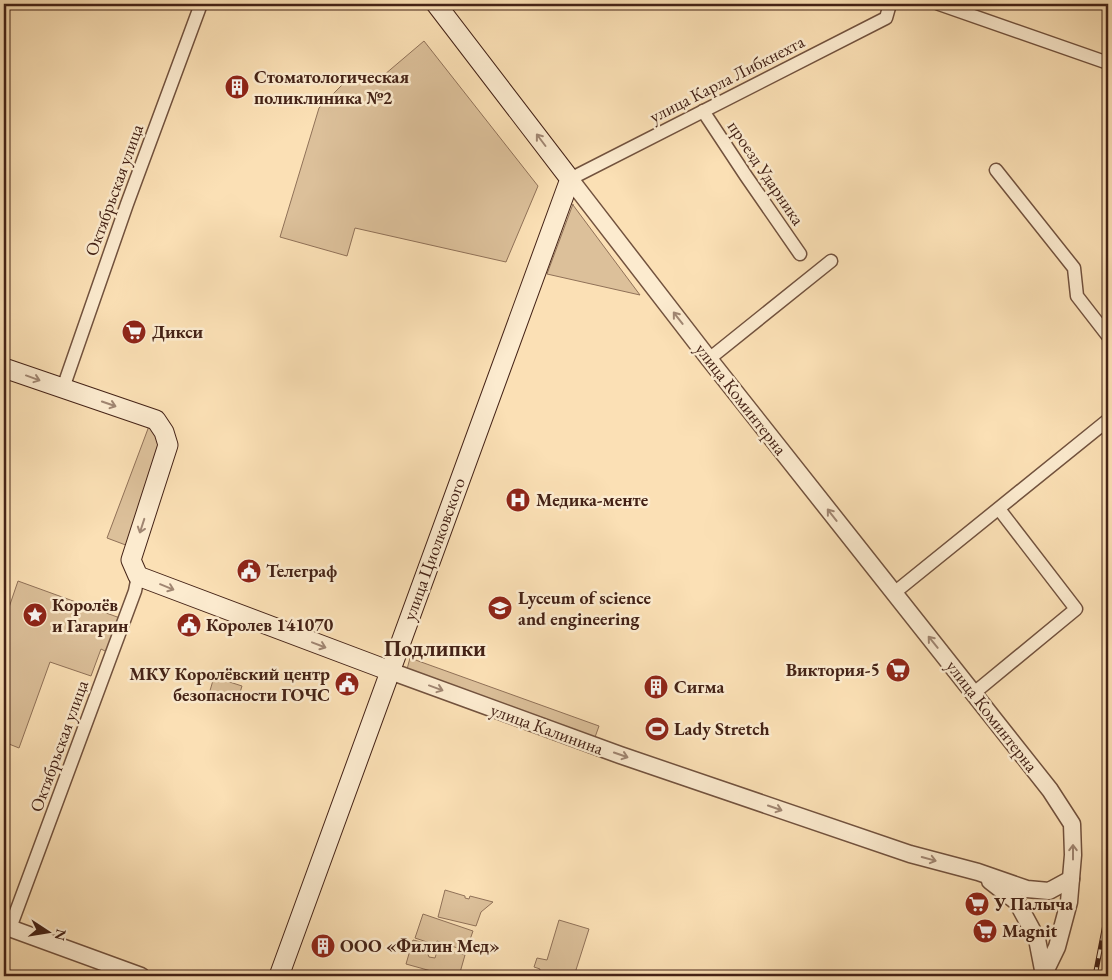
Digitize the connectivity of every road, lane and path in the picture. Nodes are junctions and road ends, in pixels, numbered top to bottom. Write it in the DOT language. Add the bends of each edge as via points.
graph roads {
  1 [pos="201,4"];
  2 [pos="436,4"];
  3 [pos="890,4"];
  4 [pos="939,4"];
  5 [pos="1108,63"];
  6 [pos="703,111"];
  7 [pos="996,170"];
  8 [pos="570,179"];
  9 [pos="800,254"];
  10 [pos="831,261"];
  11 [pos="1108,336"];
  12 [pos="709,359"];
  13 [pos="4,368"];
  14 [pos="62,388"];
  15 [pos="1108,420"];
  16 [pos="999,508"];
  17 [pos="135,568"];
  18 [pos="894,593"];
  19 [pos="390,671"];
  20 [pos="974,693"];
  21 [pos="978,872"];
  22 [pos="1071,879"];
  23 [pos="7,927"];
  24 [pos="1037,939"];
  25 [pos="1057,947"];
  26 [pos="1043,975"];
  27 [pos="141,976"];
  28 [pos="279,976"];
  1 -- 14 [label="street, Октябрьская улица"];
  8 -- 2 [label="main road, улица Коминтерна, one-way"];
  3 -- 6 [label="street, улица Карла Либкнехта" via="886,18"];
  4 -- 5 [label="street"];
  6 -- 8 [label="street, улица Карла Либкнехта"];
  6 -- 9 [label="street, проезд Ударника"];
  7 -- 11 [label="street" via="1074,268 1077,296"];
  12 -- 8 [label="street, улица Коминтерна, one-way"];
  8 -- 19 [label="main road, улица Циолковского"];
  10 -- 12 [label="street"];
  18 -- 12 [label="street, улица Коминтерна, one-way"];
  13 -- 14 [label="main road, one-way"];
  14 -- 17 [label="main road, one-way" via="156,420 164,432 168,445"];
  15 -- 16 [label="street"];
  16 -- 18 [label="street"];
  16 -- 20 [label="street" via="1076,609"];
  17 -- 19 [label="main road, улица Калинина, one-way"];
  17 -- 23 [label="street, Октябрьская улица" via="132,599"];
  20 -- 18 [label="street, улица Коминтерна, one-way"];
  19 -- 21 [label="street, улица Калинина, one-way" via="620,755 910,854"];
  19 -- 28 [label="main road, улица Циолковского"];
  22 -- 20 [label="street, улица Коминтерна, one-way" via="1072,824 1050,790"];
  21 -- 22 [label="street, улица Калинина" via="1027,889 1048,891"];
  21 -- 24 [label="street" via="1017,902"];
  22 -- 25 [label="street, улица Коминтерна"];
  23 -- 27 [label="street"];
  24 -- 25 [label="street"];
  24 -- 26 [label="street"];
  25 -- 26 [label="street, улица Коминтерна"];
}
